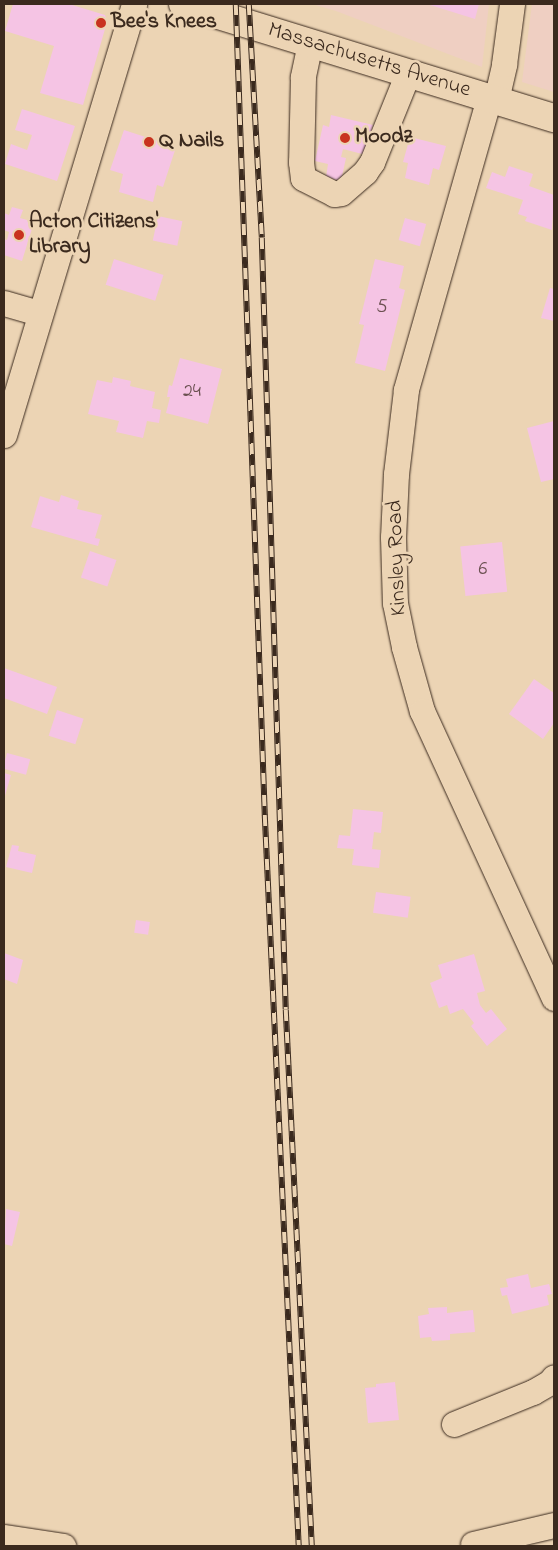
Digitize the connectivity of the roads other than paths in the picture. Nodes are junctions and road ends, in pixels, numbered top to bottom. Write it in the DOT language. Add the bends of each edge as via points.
graph roads {
  1 [pos="134,4"];
  2 [pos="183,4"];
  3 [pos="512,4"];
  4 [pos="310,42"];
  5 [pos="408,73"];
  6 [pos="493,99"];
  7 [pos="554,118"];
  8 [pos="4,302"];
  9 [pos="39,313"];
  10 [pos="4,435"];
  11 [pos="554,998"];
  12 [pos="554,1377"];
  13 [pos="454,1424"];
  14 [pos="554,1525"];
  15 [pos="4,1538"];
  16 [pos="473,1544"];
  17 [pos="63,1546"];
  1 -- 9 [label="street"];
  2 -- 4 [label="main road, Massachusetts Avenue"];
  3 -- 6 [label="street, Kinsley Road" via="504,64"];
  4 -- 5 [label="main road, Massachusetts Avenue"];
  4 -- 5 [label="street" via="302,77 303,178 334,194 340,194 366,172"];
  5 -- 6 [label="main road, Massachusetts Avenue"];
  6 -- 7 [label="main road, Massachusetts Avenue"];
  6 -- 11 [label="street, Kinsley Road" via="406,390 394,510 395,603 422,711"];
  8 -- 9 [label="street"];
  9 -- 10 [label="street"];
  12 -- 13 [label="street" via="533,1392"];
  14 -- 16 [label="street"];
  15 -- 17 [label="street"];
}
